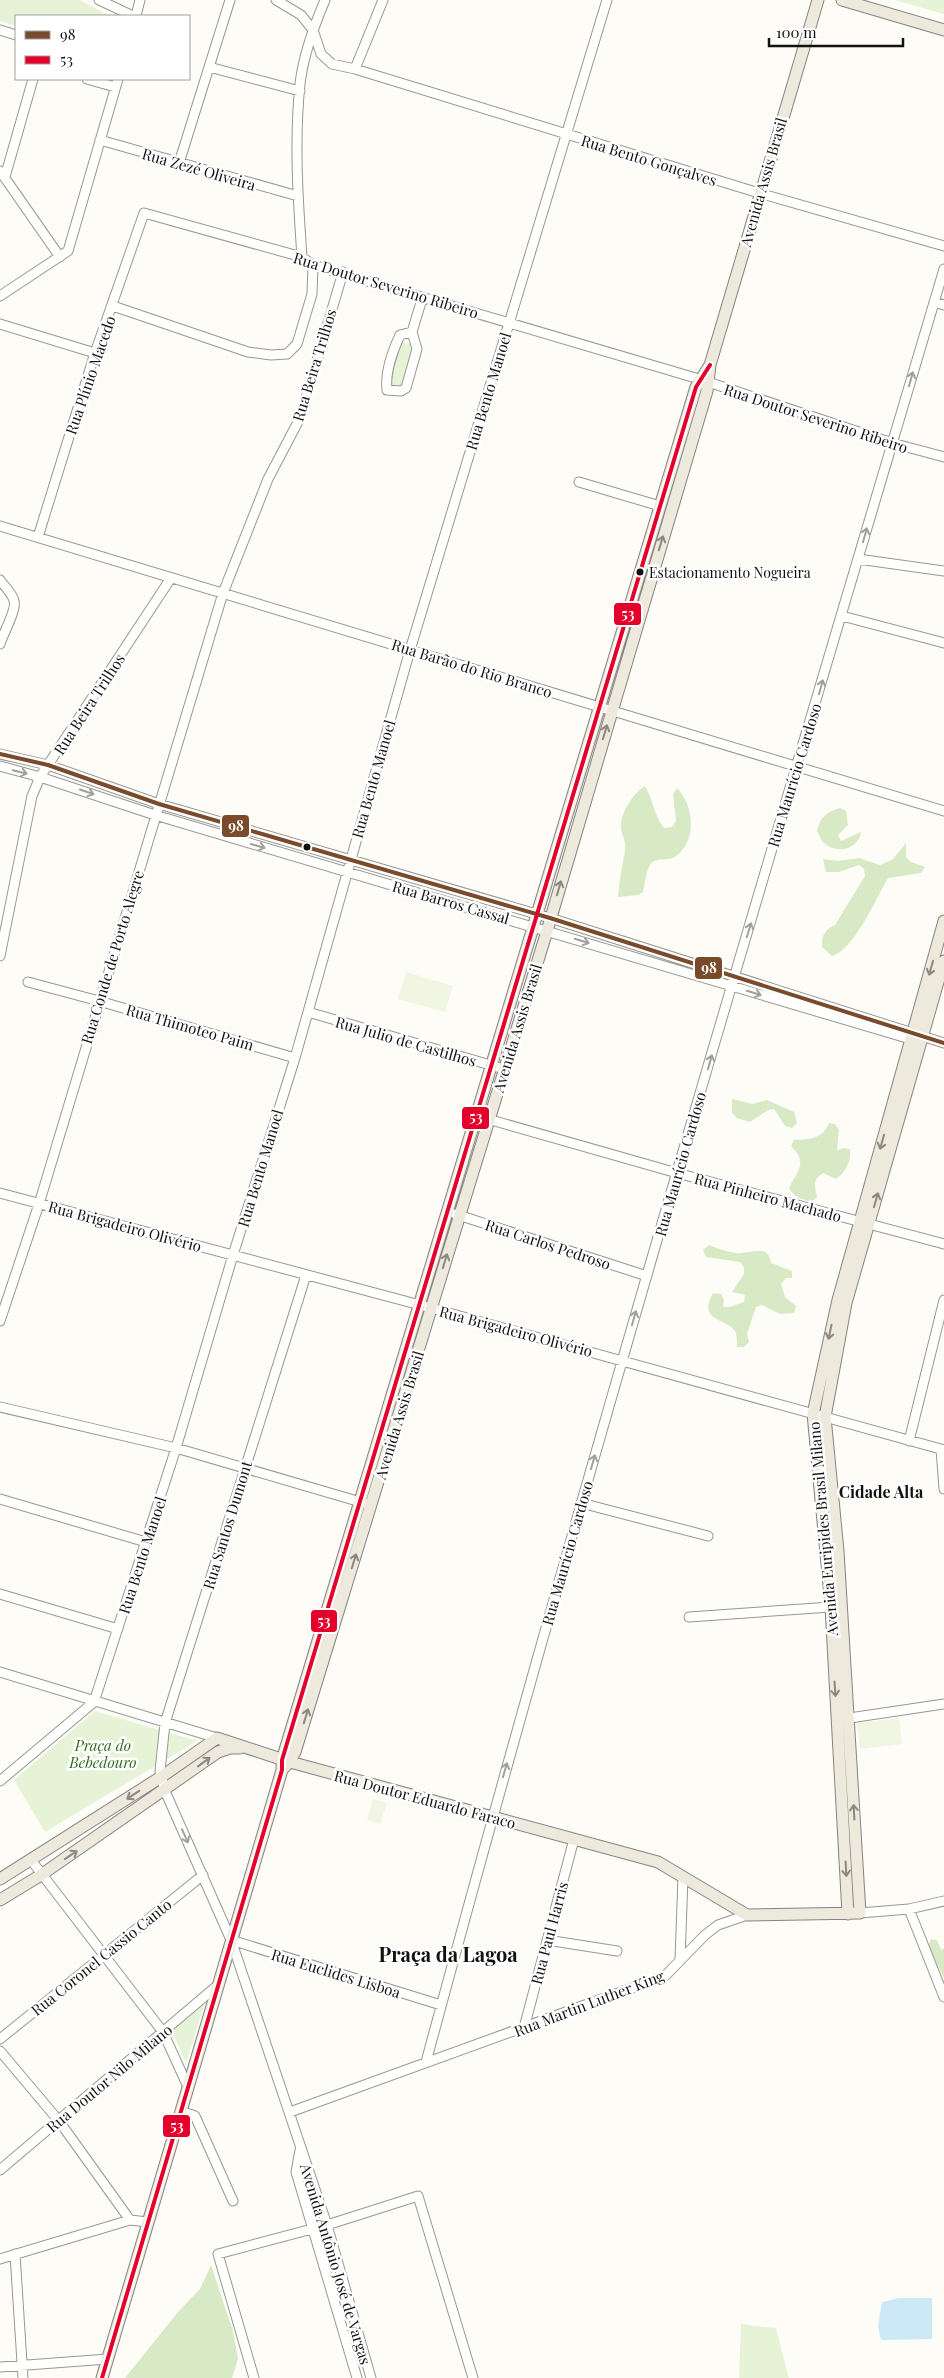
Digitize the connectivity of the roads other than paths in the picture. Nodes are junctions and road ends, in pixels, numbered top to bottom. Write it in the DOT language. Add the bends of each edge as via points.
graph roads {
  1 [pos="99,0"];
  2 [pos="140,0"];
  3 [pos="230,0"];
  4 [pos="276,0"];
  5 [pos="325,0"];
  6 [pos="383,0"];
  7 [pos="606,0"];
  8 [pos="818,0"];
  9 [pos="842,0"];
  10 [pos="132,15"];
  11 [pos="134,15"];
  12 [pos="0,30"];
  13 [pos="313,30"];
  14 [pos="944,30"];
  15 [pos="15,35"];
  16 [pos="209,68"];
  17 [pos="355,69"];
  18 [pos="33,80"];
  19 [pos="94,80"];
  20 [pos="117,83"];
  21 [pos="300,91"];
  22 [pos="566,134"];
  23 [pos="100,140"];
  24 [pos="179,163"];
  25 [pos="2,174"];
  26 [pos="759,194"];
  27 [pos="298,196"];
  28 [pos="144,213"];
  29 [pos="944,246"];
  30 [pos="60,257"];
  31 [pos="302,257"];
  32 [pos="313,265"];
  33 [pos="944,268"];
  34 [pos="343,272"];
  35 [pos="0,296"];
  36 [pos="422,299"];
  37 [pos="934,302"];
  38 [pos="944,305"];
  39 [pos="113,306"];
  40 [pos="508,323"];
  41 [pos="0,324"];
  42 [pos="412,332"];
  43 [pos="95,353"];
  44 [pos="704,381"];
  45 [pos="892,443"];
  46 [pos="944,457"];
  47 [pos="579,482"];
  48 [pos="660,506"];
  49 [pos="0,526"];
  50 [pos="38,537"];
  51 [pos="858,559"];
  52 [pos="944,571"];
  53 [pos="171,578"];
  54 [pos="0,580"];
  55 [pos="223,593"];
  56 [pos="842,616"];
  57 [pos="4,623"];
  58 [pos="944,643"];
  59 [pos="0,644"];
  60 [pos="410,650"];
  61 [pos="606,708"];
  62 [pos="0,754"];
  63 [pos="48,765"];
  64 [pos="0,766"];
  65 [pos="797,768"];
  66 [pos="40,777"];
  67 [pos="159,804"];
  68 [pos="944,810"];
  69 [pos="155,815"];
  70 [pos="562,855"];
  71 [pos="350,859"];
  72 [pos="346,872"];
  73 [pos="550,918"];
  74 [pos="535,920"];
  75 [pos="944,924"];
  76 [pos="547,931"];
  77 [pos="650,949"];
  78 [pos="0,956"];
  79 [pos="646,961"];
  80 [pos="944,961"];
  81 [pos="735,976"];
  82 [pos="28,982"];
  83 [pos="732,987"];
  84 [pos="810,1000"];
  85 [pos="99,1001"];
  86 [pos="806,1009"];
  87 [pos="308,1012"];
  88 [pos="920,1038"];
  89 [pos="944,1043"];
  90 [pos="294,1058"];
  91 [pos="492,1067"];
  92 [pos="504,1069"];
  93 [pos="477,1116"];
  94 [pos="489,1119"];
  95 [pos="677,1173"];
  96 [pos="0,1193"];
  97 [pos="38,1204"];
  98 [pos="454,1213"];
  99 [pos="864,1223"];
  100 [pos="944,1244"];
  101 [pos="233,1255"];
  102 [pos="306,1275"];
  103 [pos="647,1276"];
  104 [pos="944,1300"];
  105 [pos="842,1302"];
  106 [pos="426,1306"];
  107 [pos="0,1321"];
  108 [pos="622,1361"];
  109 [pos="0,1407"];
  110 [pos="814,1414"];
  111 [pos="825,1417"];
  112 [pos="909,1441"];
  113 [pos="176,1448"];
  114 [pos="942,1450"];
  115 [pos="244,1468"];
  116 [pos="944,1490"];
  117 [pos="0,1499"];
  118 [pos="366,1503"];
  119 [pos="581,1503"];
  120 [pos="708,1536"];
  121 [pos="146,1542"];
  122 [pos="832,1551"];
  123 [pos="0,1594"];
  124 [pos="831,1606"];
  125 [pos="688,1617"];
  126 [pos="118,1628"];
  127 [pos="839,1668"];
  128 [pos="0,1672"];
  129 [pos="94,1702"];
  130 [pos="944,1704"];
  131 [pos="843,1719"];
  132 [pos="165,1723"];
  133 [pos="217,1738"];
  134 [pos="246,1748"];
  135 [pos="285,1764"];
  136 [pos="160,1777"];
  137 [pos="0,1781"];
  138 [pos="165,1791"];
  139 [pos="491,1817"];
  140 [pos="574,1839"];
  141 [pos="31,1860"];
  142 [pos="41,1875"];
  143 [pos="202,1875"];
  144 [pos="684,1877"];
  145 [pos="0,1880"];
  146 [pos="0,1900"];
  147 [pos="944,1901"];
  148 [pos="909,1909"];
  149 [pos="854,1913"];
  150 [pos="747,1915"];
  151 [pos="231,1940"];
  152 [pos="547,1940"];
  153 [pos="616,1951"];
  154 [pos="105,1954"];
  155 [pos="680,1960"];
  156 [pos="218,1985"];
  157 [pos="944,1996"];
  158 [pos="441,2005"];
  159 [pos="524,2028"];
  160 [pos="163,2032"];
  161 [pos="0,2039"];
  162 [pos="0,2051"];
  163 [pos="426,2062"];
  164 [pos="188,2087"];
  165 [pos="181,2111"];
  166 [pos="290,2112"];
  167 [pos="59,2121"];
  168 [pos="300,2149"];
  169 [pos="0,2170"];
  170 [pos="314,2188"];
  171 [pos="302,2192"];
  172 [pos="233,2201"];
  173 [pos="130,2220"];
  174 [pos="148,2222"];
  175 [pos="327,2225"];
  176 [pos="313,2228"];
  177 [pos="15,2254"];
  178 [pos="0,2259"];
  179 [pos="108,2359"];
  180 [pos="22,2366"];
  181 [pos="0,2367"];
  182 [pos="23,2378"];
  183 [pos="102,2378"];
  184 [pos="254,2378"];
  185 [pos="357,2378"];
  186 [pos="371,2378"];
  187 [pos="473,2378"];
  1 -- 10 [label="street"];
  2 -- 11 [label="street"];
  3 -- 16 [label="street"];
  4 -- 13 [label="street" via="301,15"];
  5 -- 13 [label="street"];
  6 -- 17 [label="street"];
  7 -- 22 [label="street, Rua Bento Manoel"];
  8 -- 26 [label="main road, Avenida Assis Brasil"];
  9 -- 14 [label="main road"];
  12 -- 15 [label="street"];
  13 -- 17 [label="street, Rua Bento Gonçalves" via="321,54 332,64"];
  13 -- 21 [label="street"];
  16 -- 21 [label="street"];
  16 -- 24 [label="street"];
  17 -- 22 [label="street, Rua Bento Gonçalves"];
  18 -- 25 [label="street"];
  19 -- 20 [label="street"];
  20 -- 23 [label="street"];
  21 -- 27 [label="street"];
  22 -- 26 [label="street, Rua Bento Gonçalves"];
  22 -- 40 [label="street, Rua Bento Manoel"];
  23 -- 24 [label="street, Rua Zezé Oliveira"];
  23 -- 30 [label="street" via="68,251"];
  24 -- 27 [label="street, Rua Zezé Oliveira"];
  25 -- 30 [label="street"];
  26 -- 29 [label="street, Rua Bento Gonçalves"];
  26 -- 44 [label="main road, Avenida Assis Brasil"];
  27 -- 31 [label="street"];
  28 -- 31 [label="street, Rua Doutor Severino Ribeiro"];
  28 -- 39 [label="street, Rua Plínio Macedo"];
  30 -- 35 [label="street"];
  31 -- 32 [label="street, Rua Doutor Severino Ribeiro"];
  32 -- 34 [label="street, Rua Doutor Severino Ribeiro"];
  32 -- 39 [label="street" via="312,294 297,344 287,354 248,352"];
  33 -- 37 [label="street, Rua Maurício Cardoso"];
  34 -- 36 [label="street, Rua Doutor Severino Ribeiro"];
  34 -- 55 [label="street, Rua Beira Trilhos" via="300,418 268,479"];
  36 -- 40 [label="street, Rua Doutor Severino Ribeiro"];
  36 -- 42 [label="street"];
  37 -- 38 [label="street"];
  45 -- 37 [label="street, Rua Maurício Cardoso, one-way"];
  39 -- 43 [label="street, Rua Plínio Macedo"];
  40 -- 44 [label="street, Rua Doutor Severino Ribeiro"];
  40 -- 60 [label="street, Rua Bento Manoel"];
  41 -- 43 [label="street"];
  42 -- 42 [label="street" via="400,335 396,343 387,390 402,392 406,388 417,349"];
  43 -- 50 [label="street, Rua Plínio Macedo"];
  44 -- 45 [label="street, Rua Doutor Severino Ribeiro"];
  44 -- 48 [label="main road, Avenida Assis Brasil"];
  61 -- 44 [label="main road, Avenida Assis Brasil, one-way"];
  45 -- 46 [label="street, Rua Doutor Severino Ribeiro"];
  51 -- 45 [label="street, Rua Maurício Cardoso, one-way"];
  47 -- 48 [label="street"];
  48 -- 61 [label="main road, Avenida Assis Brasil"];
  49 -- 50 [label="street, Rua Barão do Rio Branco"];
  50 -- 53 [label="street, Rua Barão do Rio Branco"];
  51 -- 52 [label="street"];
  51 -- 56 [label="street, Rua Maurício Cardoso"];
  53 -- 55 [label="street, Rua Barão do Rio Branco"];
  53 -- 63 [label="street, Rua Beira Trilhos"];
  54 -- 57 [label="street" via="14,600 15,609"];
  55 -- 60 [label="street, Rua Barão do Rio Branco"];
  55 -- 67 [label="street, Rua Conde de Porto Alegre"];
  56 -- 58 [label="street"];
  65 -- 56 [label="street, Rua Maurício Cardoso, one-way"];
  57 -- 59 [label="street"];
  60 -- 61 [label="street, Rua Barão do Rio Branco"];
  60 -- 71 [label="street, Rua Bento Manoel"];
  61 -- 65 [label="street, Rua Barão do Rio Branco"];
  61 -- 70 [label="main road, Avenida Assis Brasil"];
  62 -- 63 [label="street, Rua Barros Cassal"];
  63 -- 66 [label="street, Rua Beira Trilhos"];
  63 -- 67 [label="street, Rua Barros Cassal"];
  64 -- 66 [label="street, Rua Barros Cassal, one-way"];
  65 -- 68 [label="street, Rua Barão do Rio Branco"];
  81 -- 65 [label="street, Rua Maurício Cardoso, one-way"];
  66 -- 69 [label="street, Rua Barros Cassal, one-way"];
  66 -- 78 [label="street, Rua Beira Trilhos" via="32,796"];
  67 -- 69 [label="street, Rua Conde de Porto Alegre"];
  67 -- 71 [label="street, Rua Barros Cassal"];
  69 -- 72 [label="street, Rua Barros Cassal, one-way"];
  69 -- 85 [label="street, Rua Conde de Porto Alegre"];
  73 -- 70 [label="main road, Avenida Assis Brasil, one-way"];
  70 -- 74 [label="main road, Avenida Assis Brasil"];
  71 -- 72 [label="street, Rua Bento Manoel"];
  71 -- 74 [label="street, Rua Barros Cassal"];
  72 -- 74 [label="street, Rua Barros Cassal"];
  72 -- 87 [label="street, Rua Bento Manoel"];
  73 -- 74 [label="street, Rua Barros Cassal"];
  73 -- 76 [label="main road, Avenida Assis Brasil"];
  73 -- 77 [label="street, Rua Barros Cassal"];
  74 -- 76 [label="street, Rua Barros Cassal"];
  74 -- 91 [label="main road, Avenida Assis Brasil"];
  75 -- 88 [label="main road, Avenida Euripides Brasil Milano, one-way"];
  76 -- 79 [label="street, Rua Barros Cassal, one-way"];
  76 -- 92 [label="main road, Avenida Assis Brasil"];
  77 -- 79 [label="street"];
  77 -- 81 [label="street, Rua Barros Cassal"];
  79 -- 83 [label="street, Rua Barros Cassal"];
  80 -- 88 [label="main road, Avenida Euripides Brasil Milano"];
  81 -- 83 [label="street, Rua Maurício Cardoso"];
  81 -- 84 [label="street, Rua Barros Cassal"];
  82 -- 85 [label="street, Rua Thimoteo Paim"];
  83 -- 86 [label="street, Rua Barros Cassal, one-way"];
  95 -- 83 [label="street, Rua Maurício Cardoso, one-way"];
  84 -- 86 [label="street"];
  84 -- 88 [label="street, Rua Barros Cassal"];
  85 -- 90 [label="street, Rua Thimoteo Paim"];
  85 -- 97 [label="street, Rua Conde de Porto Alegre"];
  86 -- 88 [label="street, Rua Barros Cassal"];
  87 -- 90 [label="street, Rua Bento Manoel"];
  87 -- 91 [label="street, Rua Julio de Castilhos"];
  88 -- 89 [label="street, Rua Barros Cassal"];
  88 -- 99 [label="main road, Avenida Euripides Brasil Milano"];
  90 -- 101 [label="street, Rua Bento Manoel"];
  91 -- 92 [label="street, Rua Julio de Castilhos"];
  91 -- 93 [label="main road, Avenida Assis Brasil"];
  92 -- 94 [label="main road, Avenida Assis Brasil"];
  93 -- 94 [label="street, Rua Pinheiro Machado"];
  93 -- 98 [label="main road, Avenida Assis Brasil"];
  94 -- 95 [label="street, Rua Pinheiro Machado"];
  94 -- 98 [label="main road, Avenida Assis Brasil"];
  95 -- 99 [label="street, Rua Pinheiro Machado"];
  95 -- 103 [label="street, Rua Maurício Cardoso"];
  96 -- 97 [label="street, Rua Brigadeiro Olivério"];
  97 -- 101 [label="street, Rua Brigadeiro Olivério"];
  97 -- 107 [label="street, Rua Conde de Porto Alegre"];
  98 -- 103 [label="street, Rua Carlos Pedroso"];
  98 -- 106 [label="main road, Avenida Assis Brasil"];
  99 -- 100 [label="street, Rua Pinheiro Machado"];
  99 -- 105 [label="main road, Avenida Euripides Brasil Milano"];
  101 -- 102 [label="street, Rua Brigadeiro Olivério"];
  101 -- 113 [label="street, Rua Bento Manoel"];
  102 -- 106 [label="street, Rua Brigadeiro Olivério"];
  102 -- 115 [label="street, Rua Santos Dumont"];
  108 -- 103 [label="street, Rua Maurício Cardoso, one-way"];
  104 -- 112 [label="street"];
  105 -- 110 [label="main road, Avenida Euripides Brasil Milano, one-way"];
  105 -- 111 [label="main road, Avenida Euripides Brasil Milano"];
  106 -- 108 [label="street, Rua Brigadeiro Olivério"];
  106 -- 118 [label="main road, Avenida Assis Brasil"];
  108 -- 110 [label="street, Rua Brigadeiro Olivério"];
  119 -- 108 [label="street, Rua Maurício Cardoso, one-way"];
  109 -- 113 [label="street"];
  110 -- 111 [label="street, Rua Brigadeiro Olivério"];
  110 -- 122 [label="main road, Avenida Euripides Brasil Milano"];
  111 -- 112 [label="street, Rua Brigadeiro Olivério"];
  111 -- 122 [label="main road, Avenida Euripides Brasil Milano"];
  112 -- 114 [label="street, Rua Brigadeiro Olivério"];
  113 -- 115 [label="street"];
  113 -- 121 [label="street, Rua Bento Manoel"];
  114 -- 116 [label="street"];
  115 -- 118 [label="street"];
  115 -- 132 [label="street, Rua Santos Dumont"];
  117 -- 121 [label="street"];
  118 -- 135 [label="main road, Avenida Assis Brasil"];
  119 -- 120 [label="street"];
  139 -- 119 [label="street, Rua Maurício Cardoso, one-way"];
  121 -- 126 [label="street, Rua Bento Manoel"];
  122 -- 124 [label="main road, Avenida Euripides Brasil Milano"];
  122 -- 127 [label="main road, Avenida Euripides Brasil Milano"];
  123 -- 126 [label="street"];
  124 -- 125 [label="street"];
  124 -- 127 [label="main road, Avenida Euripides Brasil Milano"];
  126 -- 129 [label="street, Rua Bento Manoel"];
  127 -- 131 [label="main road, Avenida Euripides Brasil Milano"];
  128 -- 129 [label="street, Rua Doutor Eduardo Faraco"];
  129 -- 132 [label="street, Rua Doutor Eduardo Faraco"];
  129 -- 137 [label="street"];
  130 -- 131 [label="street"];
  131 -- 149 [label="main road, Avenida Euripides Brasil Milano"];
  132 -- 133 [label="street, Rua Doutor Eduardo Faraco"];
  132 -- 136 [label="street, Rua Santos Dumont"];
  133 -- 134 [label="main road, Rua Doutor Eduardo Faraco"];
  133 -- 136 [label="main road"];
  134 -- 135 [label="main road, Rua Doutor Eduardo Faraco"];
  138 -- 134 [label="main road, one-way" via="218,1752"];
  135 -- 139 [label="main road, Rua Doutor Eduardo Faraco"];
  135 -- 151 [label="main road, Avenida Assis Brasil"];
  136 -- 138 [label="street, Avenida Antônio José de Vargas"];
  136 -- 141 [label="main road, one-way"];
  142 -- 138 [label="main road, one-way"];
  138 -- 143 [label="street, Avenida Antônio José de Vargas, one-way"];
  139 -- 140 [label="main road, Rua Doutor Eduardo Faraco"];
  139 -- 158 [label="street, Rua Maurício Cardoso"];
  140 -- 144 [label="main road, Rua Doutor Eduardo Faraco" via="658,1862"];
  140 -- 152 [label="street, Rua Paul Harris"];
  141 -- 142 [label="street"];
  141 -- 145 [label="main road"];
  142 -- 146 [label="main road"];
  142 -- 154 [label="street"];
  143 -- 151 [label="street, Avenida Antônio José de Vargas"];
  143 -- 154 [label="street, Rua Coronel Cassio Canto"];
  144 -- 150 [label="main road, Rua Doutor Eduardo Faraco"];
  144 -- 155 [label="street"];
  147 -- 148 [label="street, Rua Martin Luther King"];
  148 -- 149 [label="street, Rua Martin Luther King"];
  148 -- 157 [label="street"];
  149 -- 150 [label="main road, Rua Martin Luther King"];
  150 -- 155 [label="street, Rua Martin Luther King" via="718,1925"];
  151 -- 156 [label="main road, Avenida Assis Brasil"];
  151 -- 158 [label="street, Rua Euclides Lisboa"];
  151 -- 166 [label="street, Avenida Antônio José de Vargas"];
  152 -- 153 [label="street"];
  152 -- 159 [label="street, Rua Paul Harris"];
  154 -- 160 [label="street"];
  154 -- 161 [label="street, Rua Coronel Cassio Canto"];
  155 -- 159 [label="street, Rua Martin Luther King" via="665,1976"];
  156 -- 160 [label="street, Rua Doutor Nilo Milano"];
  156 -- 164 [label="main road, Avenida Assis Brasil"];
  158 -- 163 [label="street, Rua Maurício Cardoso"];
  159 -- 163 [label="street, Rua Martin Luther King"];
  160 -- 164 [label="street"];
  160 -- 167 [label="street, Rua Doutor Nilo Milano"];
  162 -- 167 [label="street"];
  163 -- 166 [label="street, Rua Martin Luther King"];
  164 -- 165 [label="main road, Avenida Assis Brasil"];
  165 -- 172 [label="street" via="195,2116"];
  165 -- 174 [label="main road, Avenida Assis Brasil"];
  166 -- 168 [label="street, Avenida Antônio José de Vargas"];
  167 -- 169 [label="street, Rua Doutor Nilo Milano"];
  167 -- 173 [label="street"];
  168 -- 170 [label="street, Avenida Antônio José de Vargas"];
  168 -- 171 [label="street, Avenida Antônio José de Vargas" via="296,2172"];
  170 -- 171 [label="street"];
  170 -- 175 [label="street, Avenida Antônio José de Vargas"];
  171 -- 176 [label="street, Avenida Antônio José de Vargas"];
  173 -- 174 [label="street"];
  173 -- 177 [label="street"];
  174 -- 179 [label="main road, Avenida Assis Brasil"];
  175 -- 176 [label="street"];
  175 -- 186 [label="street, Avenida Antônio José de Vargas"];
  175 -- 187 [label="street" via="418,2196"];
  176 -- 184 [label="street" via="218,2254"];
  176 -- 185 [label="street, Avenida Antônio José de Vargas"];
  177 -- 178 [label="street"];
  177 -- 180 [label="street"];
  179 -- 180 [label="street"];
  179 -- 183 [label="main road, Avenida Assis Brasil"];
  180 -- 181 [label="street"];
  180 -- 182 [label="street"];
}
